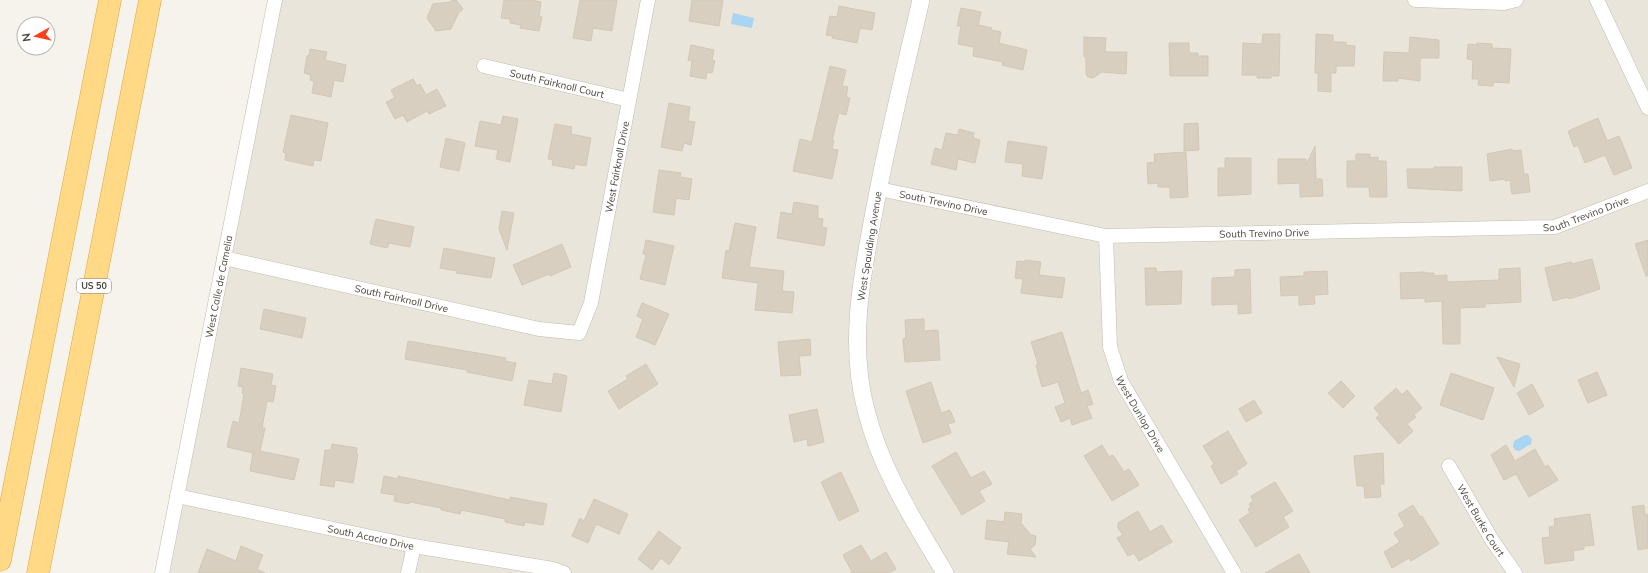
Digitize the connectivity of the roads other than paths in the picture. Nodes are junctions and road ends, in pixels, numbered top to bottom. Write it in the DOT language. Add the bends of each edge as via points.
graph roads {
  1 [pos="110,0"];
  2 [pos="150,0"];
  3 [pos="275,0"];
  4 [pos="648,0"];
  5 [pos="921,0"];
  6 [pos="1415,0"];
  7 [pos="1516,0"];
  8 [pos="1597,0"];
  9 [pos="484,66"];
  10 [pos="629,100"];
  11 [pos="1648,108"];
  12 [pos="878,189"];
  13 [pos="1648,191"];
  14 [pos="1106,236"];
  15 [pos="224,258"];
  16 [pos="579,332"];
  17 [pos="1449,466"];
  18 [pos="177,496"];
  19 [pos="414,546"];
  20 [pos="0,560"];
  21 [pos="38,573"];
  22 [pos="162,573"];
  23 [pos="408,573"];
  24 [pos="564,573"];
  25 [pos="945,573"];
  26 [pos="1234,573"];
  27 [pos="1515,573"];
  1 -- 20 [label="highway"];
  2 -- 21 [label="highway, US 50"];
  3 -- 15 [label="street, West Calle de Camelia"];
  4 -- 10 [label="street, West Fairknoll Drive"];
  5 -- 12 [label="street, West Spaulding Avenue"];
  6 -- 7 [label="street" via="1504,3"];
  8 -- 11 [label="street"];
  9 -- 10 [label="street, South Fairknoll Court"];
  10 -- 16 [label="street, West Fairknoll Drive" via="591,303"];
  12 -- 14 [label="street, South Trevino Drive"];
  12 -- 25 [label="street, West Spaulding Avenue" via="860,295 860,383 876,443 888,472"];
  13 -- 14 [label="street, South Trevino Drive" via="1555,226"];
  14 -- 26 [label="street, West Dunlop Drive" via="1110,347 1121,381"];
  15 -- 16 [label="street, South Fairknoll Drive" via="539,329"];
  15 -- 18 [label="street, West Calle de Camelia"];
  17 -- 27 [label="street, West Burke Court" via="1492,540"];
  18 -- 19 [label="street, South Acacia Drive"];
  18 -- 22 [label="street, West Calle de Camelia"];
  19 -- 23 [label="street"];
  19 -- 24 [label="street, South Acacia Drive"];
}
